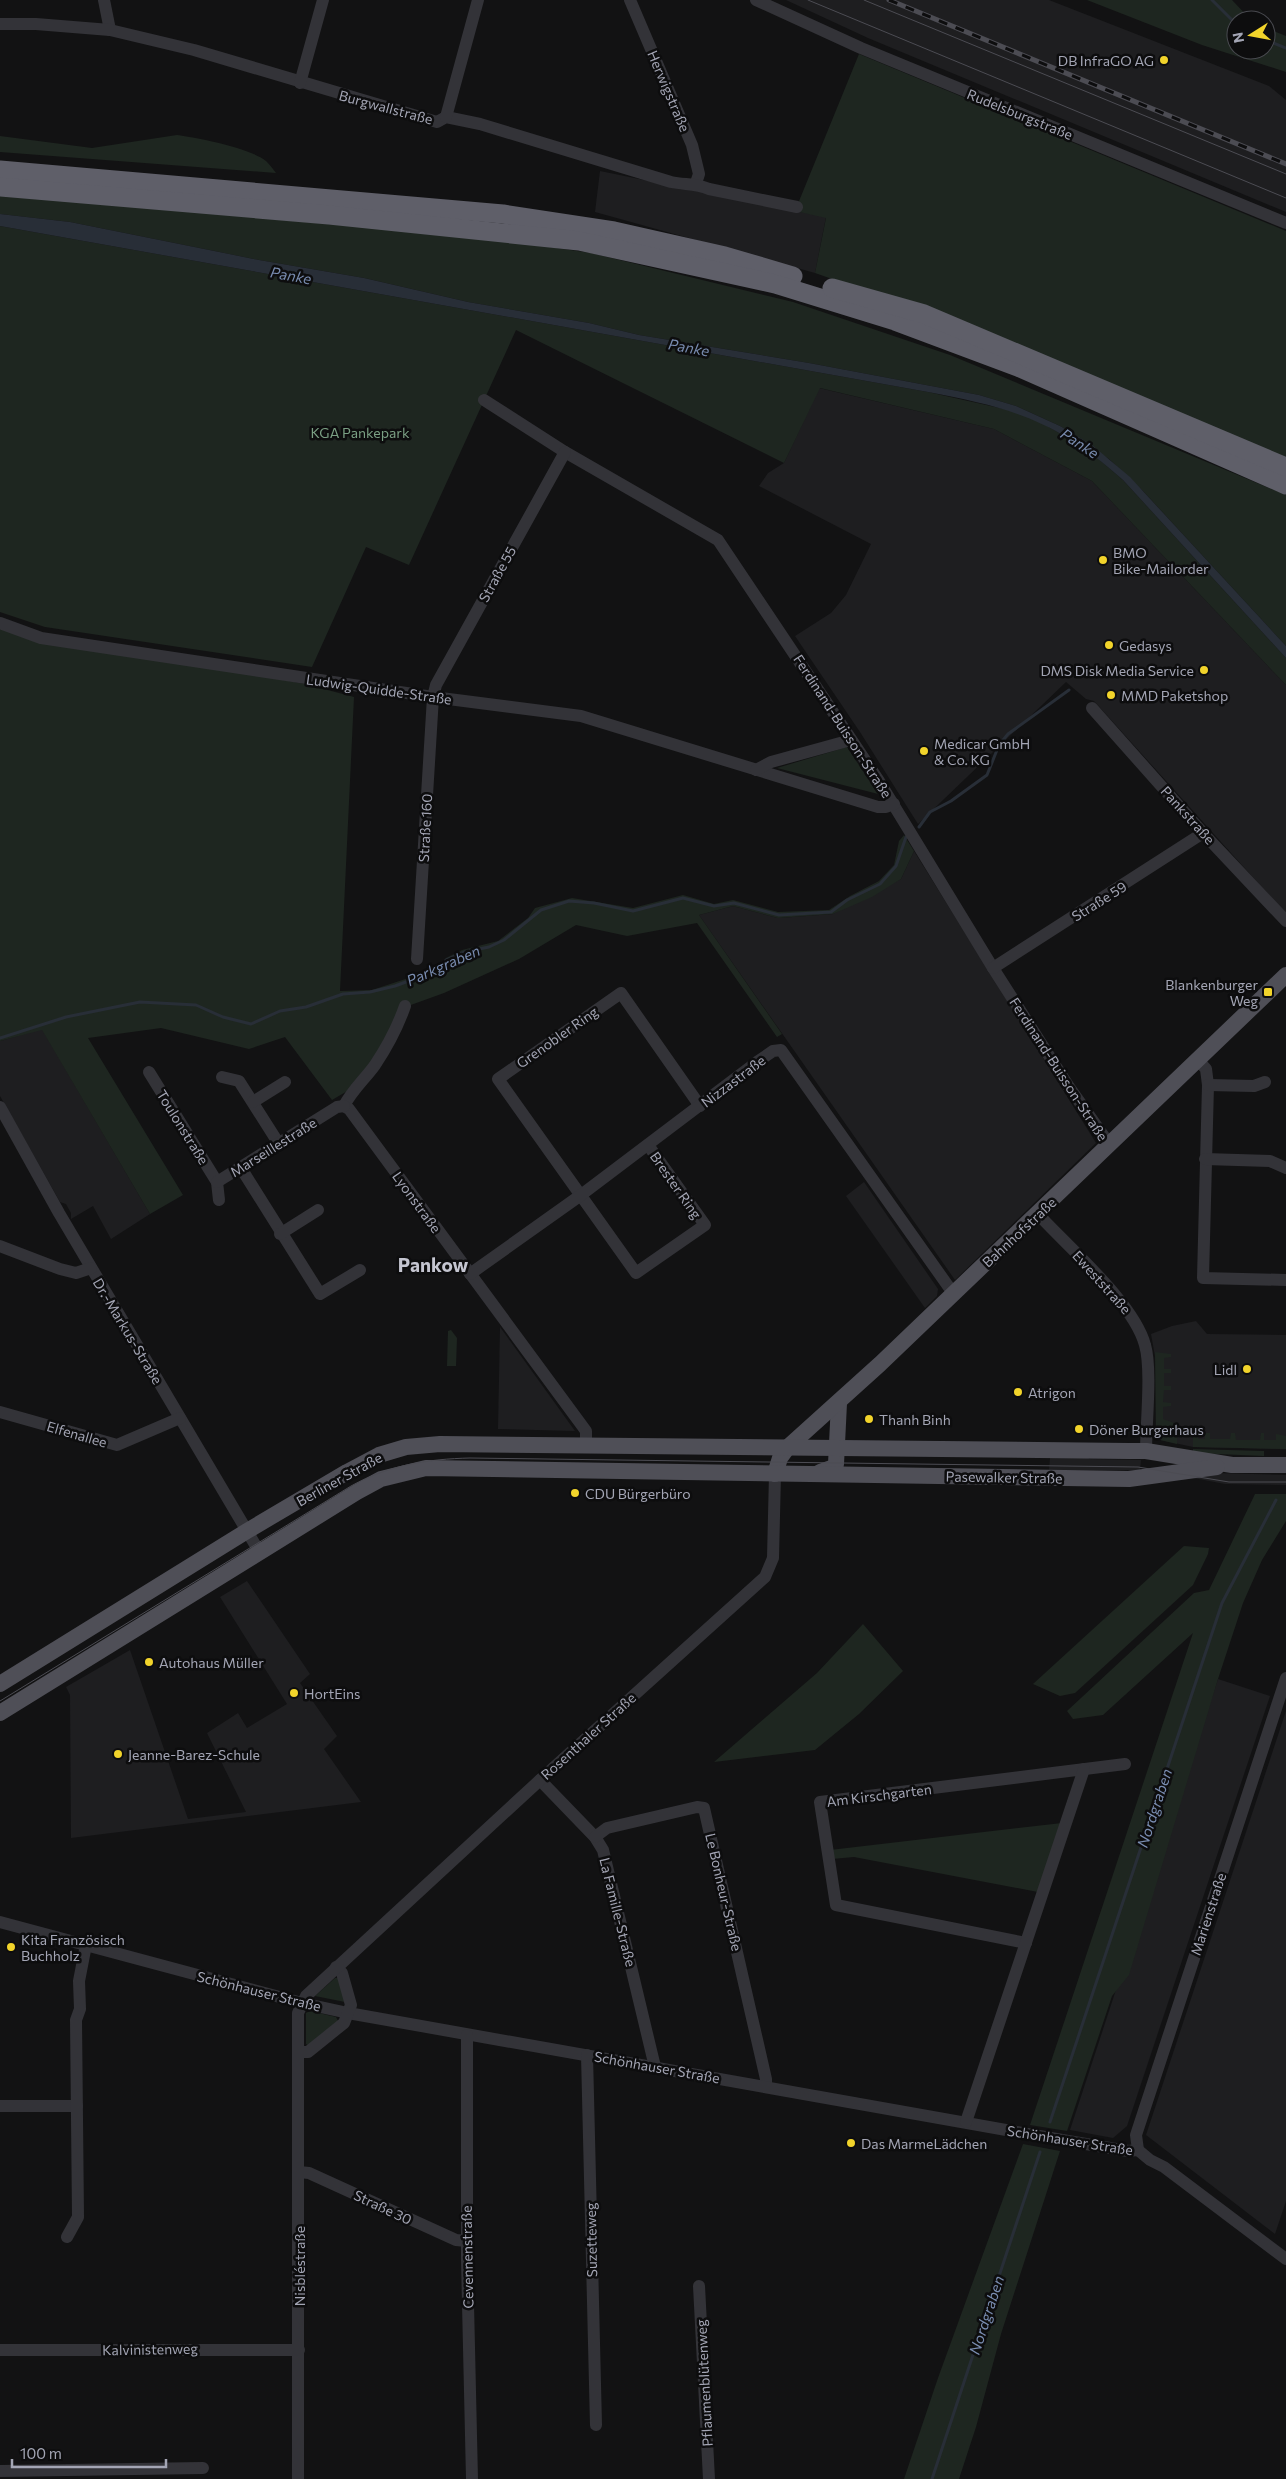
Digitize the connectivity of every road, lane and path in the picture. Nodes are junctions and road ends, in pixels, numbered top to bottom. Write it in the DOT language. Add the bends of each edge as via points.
graph roads {
  1 [pos="104,0"];
  2 [pos="323,0"];
  3 [pos="478,0"];
  4 [pos="630,0"];
  5 [pos="756,0"];
  6 [pos="0,24"];
  7 [pos="110,30"];
  8 [pos="300,83"];
  9 [pos="446,116"];
  10 [pos="0,170"];
  11 [pos="696,183"];
  12 [pos="0,186"];
  13 [pos="797,207"];
  14 [pos="1286,223"];
  15 [pos="484,400"];
  16 [pos="565,452"];
  17 [pos="1286,466"];
  18 [pos="1286,485"];
  19 [pos="0,623"];
  20 [pos="433,697"];
  21 [pos="1092,708"];
  22 [pos="851,740"];
  23 [pos="756,770"];
  24 [pos="894,804"];
  25 [pos="1203,832"];
  26 [pos="1286,921"];
  27 [pos="417,959"];
  28 [pos="993,968"];
  29 [pos="1286,975"];
  30 [pos="405,1006"];
  31 [pos="1198,1060"];
  32 [pos="148,1072"];
  33 [pos="222,1077"];
  34 [pos="285,1082"];
  35 [pos="1266,1082"];
  36 [pos="1208,1085"];
  37 [pos="253,1102"];
  38 [pos="344,1106"];
  39 [pos="700,1106"];
  40 [pos="0,1107"];
  41 [pos="279,1144"];
  42 [pos="648,1145"];
  43 [pos="1110,1145"];
  44 [pos="1205,1159"];
  45 [pos="240,1168"];
  46 [pos="1286,1168"];
  47 [pos="217,1182"];
  48 [pos="581,1195"];
  49 [pos="219,1200"];
  50 [pos="318,1210"];
  51 [pos="1038,1214"];
  52 [pos="280,1234"];
  53 [pos="0,1246"];
  54 [pos="91,1268"];
  55 [pos="360,1270"];
  56 [pos="470,1274"];
  57 [pos="1286,1280"];
  58 [pos="954,1293"];
  59 [pos="839,1403"];
  60 [pos="0,1412"];
  61 [pos="180,1418"];
  62 [pos="586,1445"];
  63 [pos="788,1447"];
  64 [pos="838,1448"];
  65 [pos="999,1450"];
  66 [pos="1146,1451"];
  67 [pos="1232,1465"];
  68 [pos="1286,1465"];
  69 [pos="774,1474"];
  70 [pos="815,1474"];
  71 [pos="998,1477"];
  72 [pos="1148,1478"];
  73 [pos="246,1530"];
  74 [pos="260,1553"];
  75 [pos="1286,1678"];
  76 [pos="0,1684"];
  77 [pos="0,1713"];
  78 [pos="1125,1764"];
  79 [pos="1084,1769"];
  80 [pos="540,1780"];
  81 [pos="595,1837"];
  82 [pos="0,1922"];
  83 [pos="1026,1942"];
  84 [pos="86,1945"];
  85 [pos="336,1968"];
  86 [pos="302,2003"];
  87 [pos="348,2013"];
  88 [pos="467,2035"];
  89 [pos="298,2052"];
  90 [pos="587,2055"];
  91 [pos="655,2067"];
  92 [pos="766,2087"];
  93 [pos="0,2106"];
  94 [pos="77,2106"];
  95 [pos="966,2122"];
  96 [pos="1138,2150"];
  97 [pos="299,2172"];
  98 [pos="67,2237"];
  99 [pos="467,2241"];
  100 [pos="1286,2259"];
  101 [pos="699,2286"];
  102 [pos="0,2350"];
  103 [pos="299,2350"];
  104 [pos="596,2425"];
  105 [pos="203,2468"];
  106 [pos="0,2471"];
  107 [pos="162,2474"];
  108 [pos="298,2479"];
  109 [pos="472,2479"];
  110 [pos="709,2479"];
  1 -- 7 [label="street"];
  2 -- 8 [label="street"];
  3 -- 9 [label="street"];
  4 -- 11 [label="street, Herwigstraße" via="692,145 700,174"];
  5 -- 14 [label="street, Rudelsburgstraße" via="860,48"];
  6 -- 7 [label="street, Burgwallstraße"];
  7 -- 8 [label="street, Burgwallstraße" via="194,50"];
  8 -- 9 [label="street, Burgwallstraße" via="437,122"];
  9 -- 11 [label="street, Burgwallstraße" via="671,182"];
  10 -- 17 [label="highway" via="503,214 614,231 726,256 924,314"];
  11 -- 13 [label="street, Burgwallstraße" via="709,189"];
  12 -- 18 [label="highway" via="579,241 774,284 895,321 1018,367"];
  15 -- 16 [label="street, Ferdinand-Buisson-Straße"];
  16 -- 20 [label="street, Straße 55" via="436,685"];
  16 -- 22 [label="street, Ferdinand-Buisson-Straße" via="718,540"];
  19 -- 20 [label="street, Ludwig-Quidde-Straße" via="40,638"];
  20 -- 23 [label="street, Ludwig-Quidde-Straße" via="581,716"];
  20 -- 27 [label="street, Straße 160"];
  21 -- 25 [label="street, Pankstraße"];
  22 -- 23 [label="street" via="771,762"];
  22 -- 24 [label="street, Ferdinand-Buisson-Straße"];
  23 -- 24 [label="street, Ludwig-Quidde-Straße" via="878,807"];
  24 -- 28 [label="street, Ferdinand-Buisson-Straße"];
  25 -- 26 [label="street, Pankstraße"];
  25 -- 28 [label="street, Straße 59"];
  28 -- 43 [label="street, Ferdinand-Buisson-Straße"];
  29 -- 31 [label="main road, Bahnhofstraße"];
  30 -- 38 [label="street" via="375,1066"];
  31 -- 36 [label="street" via="1206,1069"];
  31 -- 43 [label="main road, Bahnhofstraße"];
  32 -- 47 [label="street, Toulonstraße"];
  33 -- 37 [label="street" via="239,1081"];
  34 -- 37 [label="street"];
  35 -- 36 [label="street" via="1254,1086"];
  36 -- 44 [label="street"];
  37 -- 41 [label="street"];
  38 -- 41 [label="street, Marseillestraße" via="337,1107"];
  38 -- 56 [label="street, Lyonstraße"];
  39 -- 42 [label="street, Nizzastraße"];
  39 -- 48 [label="street, Grenobler Ring" via="621,993 498,1078"];
  39 -- 58 [label="street, Nizzastraße" via="770,1053 784,1051"];
  40 -- 54 [label="street, Dr.-Markus-Straße"];
  41 -- 45 [label="street, Marseillestraße"];
  42 -- 48 [label="street, Nizzastraße"];
  42 -- 48 [label="street, Brester Ring" via="705,1225 636,1273"];
  43 -- 51 [label="main road, Bahnhofstraße"];
  44 -- 46 [label="street" via="1270,1161"];
  44 -- 57 [label="street" via="1203,1278"];
  45 -- 47 [label="street, Marseillestraße"];
  45 -- 52 [label="street"];
  47 -- 49 [label="street, Marseillestraße"];
  48 -- 56 [label="street, Nizzastraße"];
  50 -- 52 [label="street"];
  51 -- 58 [label="main road, Bahnhofstraße"];
  51 -- 66 [label="street, Eweststraße" via="1124,1304 1142,1335 1147,1357"];
  52 -- 55 [label="street" via="320,1294"];
  53 -- 54 [label="street" via="76,1274"];
  54 -- 61 [label="street, Dr.-Markus-Straße"];
  56 -- 62 [label="street, Lyonstraße" via="586,1431"];
  58 -- 59 [label="main road, Bahnhofstraße"];
  59 -- 63 [label="main road, Bahnhofstraße"];
  59 -- 64 [label="main road"];
  60 -- 61 [label="street, Elfenallee" via="117,1445"];
  61 -- 73 [label="street, Dr.-Markus-Straße"];
  62 -- 63 [label="main road, Berliner Straße"];
  62 -- 73 [label="main road, Berliner Straße" via="440,1444 406,1447 371,1459"];
  63 -- 64 [label="main road, Pasewalker Straße"];
  63 -- 69 [label="main road"];
  64 -- 65 [label="main road, Pasewalker Straße"];
  64 -- 70 [label="main road" via="834,1467"];
  65 -- 66 [label="main road, Pasewalker Straße"];
  65 -- 71 [label="main road"];
  66 -- 67 [label="main road, Pasewalker Straße"];
  66 -- 72 [label="main road"];
  67 -- 68 [label="main road, Pasewalker Straße"];
  67 -- 72 [label="main road, Pasewalker Straße"];
  69 -- 70 [label="main road, Pasewalker Straße"];
  69 -- 74 [label="main road, Berliner Straße" via="426,1468 370,1485"];
  69 -- 80 [label="street, Rosenthaler Straße" via="773,1558 765,1577"];
  70 -- 71 [label="main road, Pasewalker Straße"];
  71 -- 72 [label="main road, Pasewalker Straße"];
  73 -- 74 [label="street, Dr.-Markus-Straße"];
  73 -- 76 [label="main road, Berliner Straße"];
  74 -- 77 [label="main road, Berliner Straße"];
  75 -- 96 [label="street, Marienstraße" via="1136,2136"];
  78 -- 79 [label="street, Am Kirschgarten"];
  79 -- 83 [label="street"];
  79 -- 83 [label="street, Am Kirschgarten" via="820,1802 836,1905"];
  80 -- 81 [label="street, La Famille-Straße"];
  80 -- 85 [label="street, Rosenthaler Straße"];
  81 -- 91 [label="street, La Famille-Straße" via="603,1850"];
  81 -- 92 [label="street, Le Bonheur-Straße" via="607,1828 704,1808"];
  82 -- 84 [label="street, Schönhauser Straße"];
  83 -- 95 [label="street"];
  84 -- 86 [label="street, Schönhauser Straße"];
  84 -- 94 [label="street" via="79,1981 80,2009 76,2020"];
  85 -- 86 [label="street, Rosenthaler Straße"];
  85 -- 87 [label="street" via="342,1973 351,2005"];
  86 -- 87 [label="street, Schönhauser Straße"];
  86 -- 89 [label="street, Nisbléstraße" via="298,2013"];
  87 -- 88 [label="street, Schönhauser Straße"];
  87 -- 89 [label="street" via="344,2023 308,2052"];
  88 -- 90 [label="street, Schönhauser Straße"];
  88 -- 99 [label="street, Cevennenstraße"];
  89 -- 97 [label="street, Nisbléstraße"];
  90 -- 91 [label="street, Schönhauser Straße"];
  90 -- 104 [label="street, Suzetteweg"];
  91 -- 92 [label="street, Schönhauser Straße"];
  92 -- 95 [label="street, Schönhauser Straße"];
  93 -- 94 [label="street"];
  94 -- 98 [label="street" via="78,2217"];
  95 -- 96 [label="street, Schönhauser Straße" via="1128,2151"];
  96 -- 100 [label="street, Schönhauser Straße"];
  97 -- 99 [label="street, Straße 30" via="308,2173 456,2240"];
  97 -- 103 [label="street, Nisbléstraße"];
  99 -- 109 [label="street, Cevennenstraße"];
  101 -- 110 [label="street, Pflaumenblütenweg"];
  102 -- 103 [label="street, Kalvinistenweg"];
  103 -- 108 [label="street, Nisbléstraße"];
  105 -- 107 [label="street"];
  106 -- 107 [label="street"];
}
